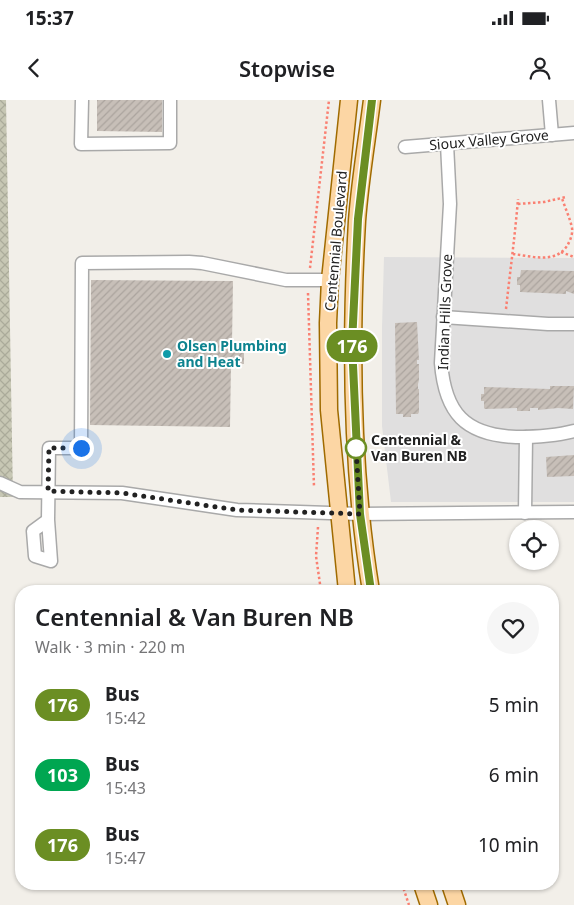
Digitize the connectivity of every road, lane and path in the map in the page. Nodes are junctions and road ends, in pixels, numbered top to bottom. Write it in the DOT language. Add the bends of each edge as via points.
graph roads {
  1 [pos="82,100"];
  2 [pos="170,100"];
  3 [pos="349,100"];
  4 [pos="372,100"];
  5 [pos="549,100"];
  6 [pos="574,133"];
  7 [pos="552,135"];
  8 [pos="447,144"];
  9 [pos="405,147"];
  10 [pos="518,199"];
  11 [pos="518,204"];
  12 [pos="561,252"];
  13 [pos="513,254"];
  14 [pos="574,257"];
  15 [pos="330,280"];
  16 [pos="443,318"];
  17 [pos="505,321"];
  18 [pos="574,324"];
  19 [pos="574,431"];
  20 [pos="526,437"];
  21 [pos="0,483"];
  22 [pos="48,491"];
  23 [pos="574,512"];
  24 [pos="526,513"];
  25 [pos="338,514"];
  26 [pos="360,514"];
  27 [pos="318,527"];
  28 [pos="51,561"];
  29 [pos="320,585"];
  30 [pos="346,585"];
  31 [pos="370,585"];
  32 [pos="404,890"];
  33 [pos="424,890"];
  34 [pos="452,890"];
  35 [pos="409,905"];
  36 [pos="429,905"];
  37 [pos="457,905"];
  1 -- 2 [label="street" via="81,144 170,143"];
  3 -- 15 [label="main road, Centennial Boulevard"];
  4 -- 26 [label="main road, Centennial Boulevard" via="358,219 352,344"];
  5 -- 7 [label="street"];
  6 -- 7 [label="street, Sioux Valley Grove"];
  7 -- 8 [label="street, Sioux Valley Grove"];
  8 -- 9 [label="street, Sioux Valley Grove"];
  8 -- 16 [label="street, Indian Hills Grove" via="450,204"];
  10 -- 11 [label="path"];
  11 -- 12 [label="path" via="564,198 572,231 569,243"];
  11 -- 13 [label="path"];
  12 -- 13 [label="path" via="544,258"];
  12 -- 14 [label="path"];
  13 -- 17 [label="path"];
  15 -- 22 [label="street" via="286,280 189,262 82,263 81,448 49,448"];
  15 -- 25 [label="main road, Centennial Boulevard" via="329,410"];
  16 -- 17 [label="street"];
  16 -- 20 [label="street, Indian Hills Grove" via="443,380 454,410 466,424 490,434"];
  17 -- 18 [label="street"];
  19 -- 20 [label="street, Indian Hills Grove"];
  20 -- 24 [label="street"];
  21 -- 22 [label="street" via="20,492"];
  22 -- 25 [label="street" via="122,493 237,510"];
  22 -- 28 [label="street" via="48,520 33,531 35,556"];
  23 -- 24 [label="street"];
  24 -- 26 [label="street"];
  25 -- 26 [label="street"];
  25 -- 30 [label="main road, Centennial Boulevard"];
  26 -- 31 [label="main road, Centennial Boulevard"];
  27 -- 29 [label="path" via="316,556"];
  32 -- 35 [label="path"];
  33 -- 36 [label="main road"];
  34 -- 37 [label="main road"];
}
